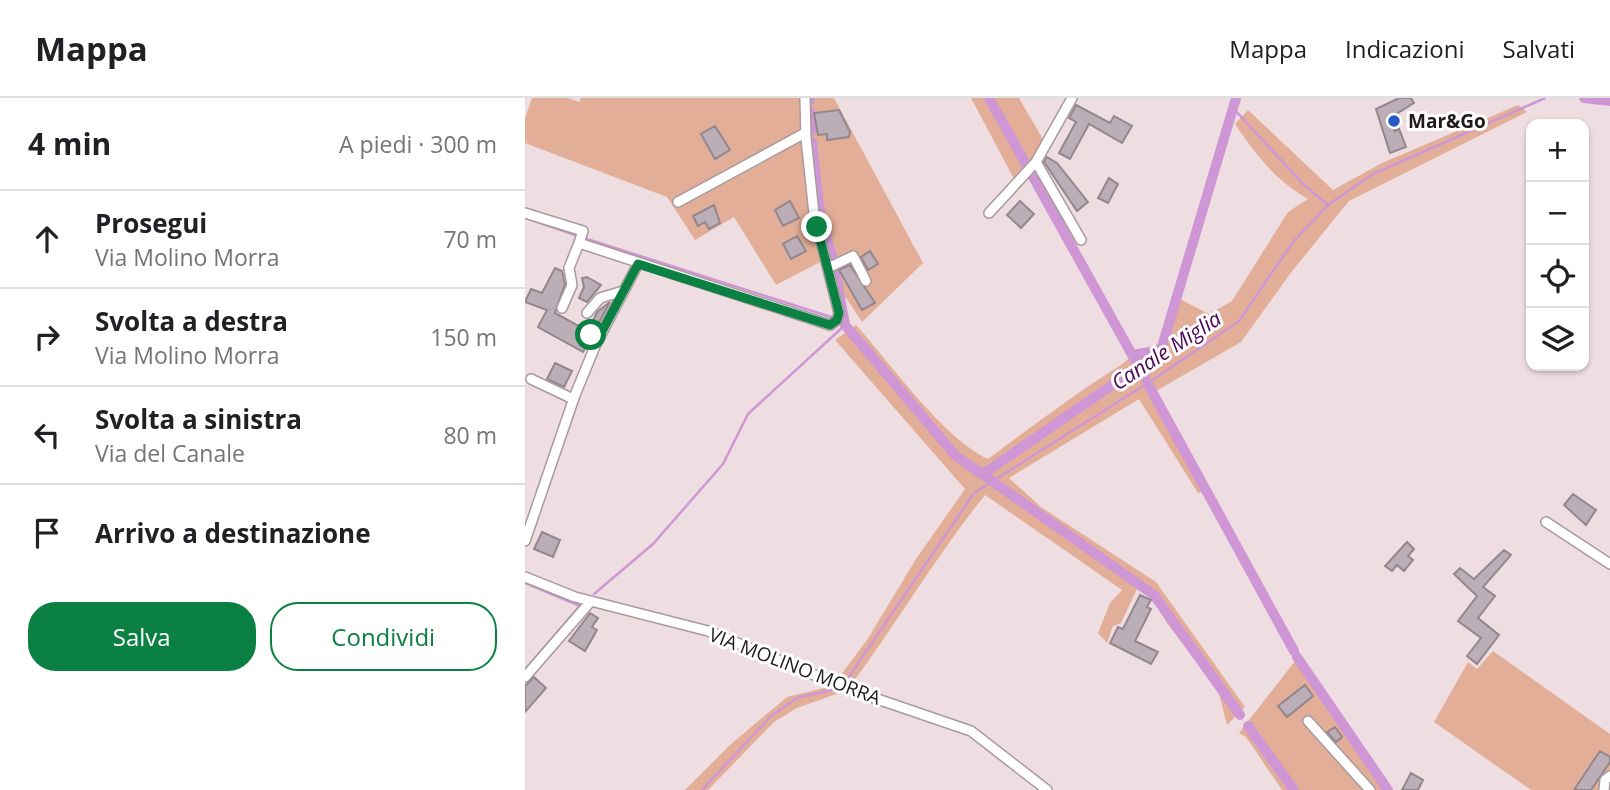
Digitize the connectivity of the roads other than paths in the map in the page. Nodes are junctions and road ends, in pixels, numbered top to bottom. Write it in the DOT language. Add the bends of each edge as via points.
graph roads {
  1 [pos="805,98"];
  2 [pos="1072,98"];
  3 [pos="805,133"];
  4 [pos="1031,167"];
  5 [pos="678,202"];
  6 [pos="525,213"];
  7 [pos="989,213"];
  8 [pos="1081,240"];
  9 [pos="579,243"];
  10 [pos="638,264"];
  11 [pos="828,268"];
  12 [pos="866,281"];
  13 [pos="623,291"];
  14 [pos="562,307"];
  15 [pos="587,313"];
  16 [pos="586,327"];
  17 [pos="597,341"];
  18 [pos="531,379"];
  19 [pos="573,399"];
  20 [pos="1546,522"];
  21 [pos="525,541"];
  22 [pos="1610,565"];
  23 [pos="525,577"];
  24 [pos="591,601"];
  25 [pos="525,677"];
  26 [pos="1308,721"];
  27 [pos="1610,776"];
  28 [pos="1047,790"];
  29 [pos="1370,790"];
  30 [pos="1604,790"];
  1 -- 3 [label="street"];
  2 -- 4 [label="street"];
  3 -- 5 [label="street"];
  3 -- 11 [label="street" via="814,214"];
  4 -- 7 [label="street"];
  4 -- 8 [label="street"];
  6 -- 9 [label="street" via="583,231"];
  9 -- 10 [label="street"];
  9 -- 14 [label="street" via="569,268 572,285"];
  10 -- 11 [label="street" via="826,325 834,323 839,313"];
  10 -- 13 [label="street"];
  11 -- 12 [label="street" via="853,257"];
  13 -- 15 [label="street" via="600,298"];
  13 -- 17 [label="street"];
  16 -- 17 [label="street"];
  17 -- 19 [label="street"];
  18 -- 19 [label="street"];
  19 -- 21 [label="street"];
  20 -- 22 [label="street"];
  23 -- 24 [label="street, VIA MOLINO MORRA"];
  24 -- 25 [label="street"];
  24 -- 28 [label="street, VIA MOLINO MORRA" via="708,631 848,689 971,731"];
  26 -- 29 [label="street"];
  27 -- 30 [label="street"];
}
